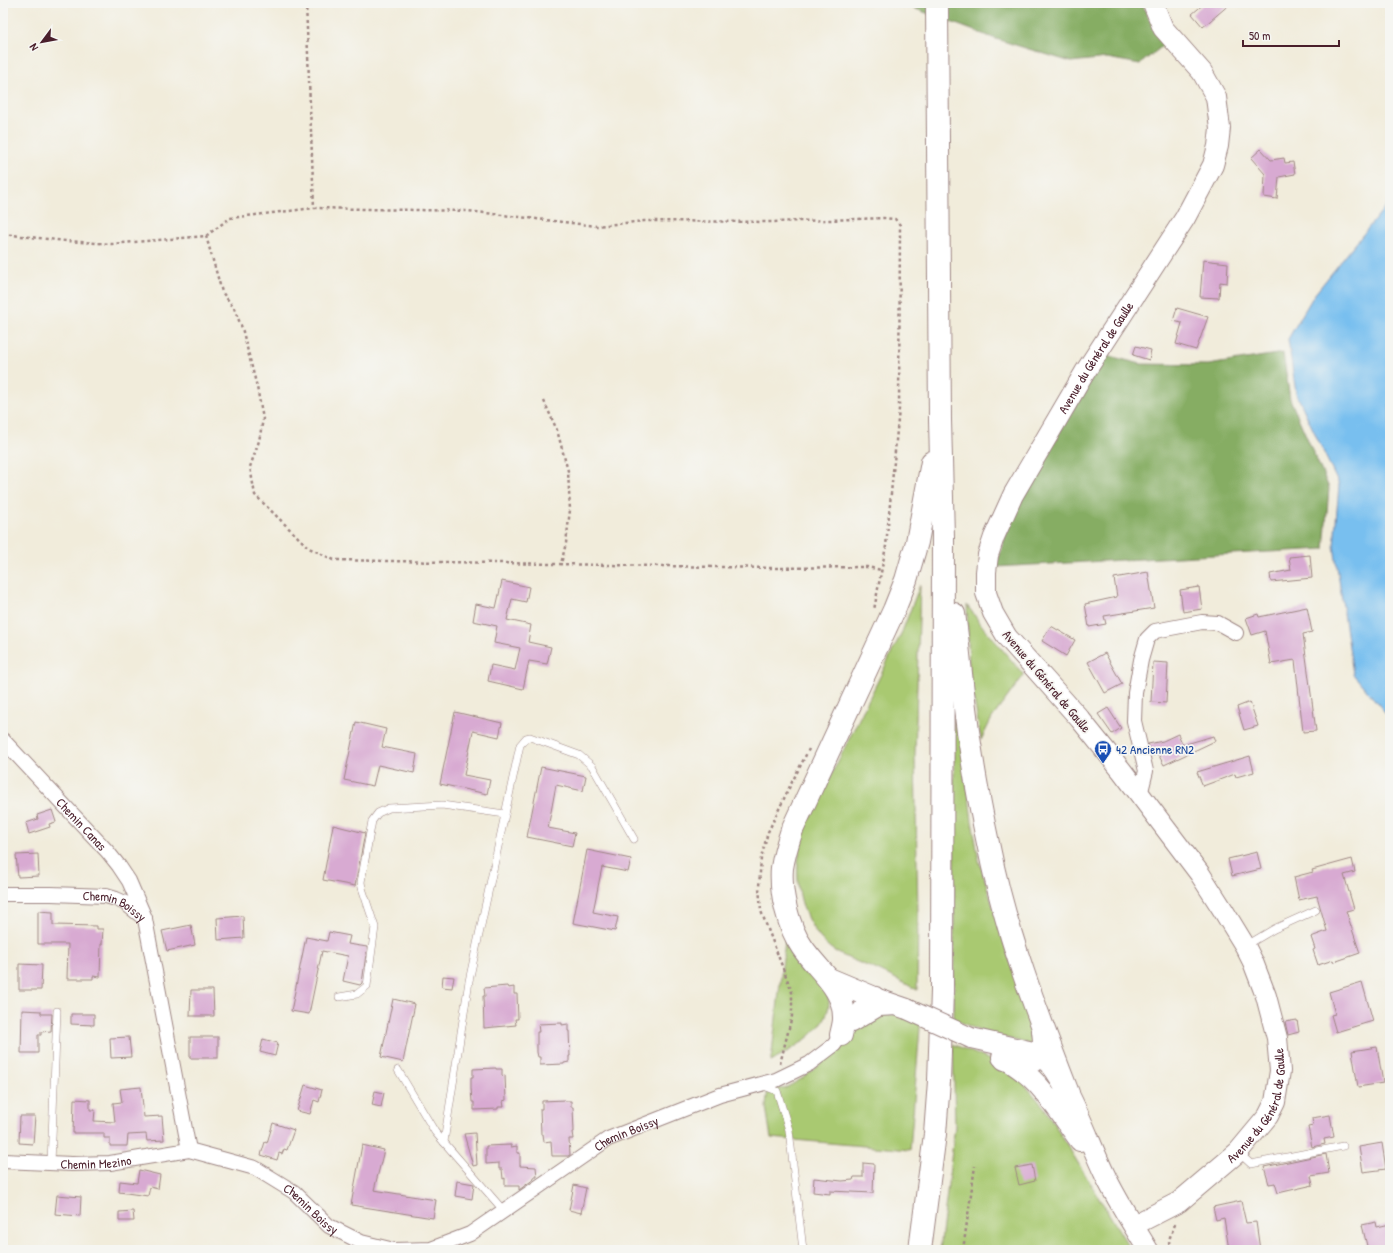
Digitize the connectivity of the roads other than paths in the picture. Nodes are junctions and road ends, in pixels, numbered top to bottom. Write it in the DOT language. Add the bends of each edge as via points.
graph roads {
  1 [pos="937,3"];
  2 [pos="1153,3"];
  3 [pos="940,420"];
  4 [pos="943,537"];
  5 [pos="1236,633"];
  6 [pos="3,740"];
  7 [pos="1140,794"];
  8 [pos="505,814"];
  9 [pos="634,839"];
  10 [pos="3,894"];
  11 [pos="1316,910"];
  12 [pos="145,919"];
  13 [pos="1245,946"];
  14 [pos="829,978"];
  15 [pos="339,997"];
  16 [pos="872,997"];
  17 [pos="907,1009"];
  18 [pos="57,1011"];
  19 [pos="1043,1030"];
  20 [pos="841,1035"];
  21 [pos="971,1038"];
  22 [pos="1042,1054"];
  23 [pos="1005,1059"];
  24 [pos="398,1070"];
  25 [pos="760,1084"];
  26 [pos="1068,1094"];
  27 [pos="444,1142"];
  28 [pos="1343,1146"];
  29 [pos="188,1150"];
  30 [pos="1238,1152"];
  31 [pos="3,1161"];
  32 [pos="51,1163"];
  33 [pos="1104,1175"];
  34 [pos="504,1211"];
  35 [pos="1134,1226"];
  36 [pos="803,1250"];
  37 [pos="920,1250"];
  38 [pos="1148,1250"];
  1 -- 3 [label="main road"];
  2 -- 7 [label="main road, Avenue du Général de Gaulle" via="1163,28 1202,72 1216,97 1220,128 1213,165 1185,218 1085,372 1014,496 994,537 986,572 986,593 993,613 1007,637 1080,719"];
  3 -- 4 [label="main road"];
  3 -- 14 [label="main road" via="906,580 792,830 784,857 784,900 791,926 812,962"];
  4 -- 19 [label="main road" via="972,758 989,849 1013,940"];
  4 -- 37 [label="main road" via="942,991 935,1134"];
  5 -- 7 [label="street" via="1218,623 1202,622 1155,631 1147,639 1135,692 1134,721 1146,771"];
  6 -- 12 [label="street, Chemin Canas" via="120,866"];
  7 -- 13 [label="main road, Avenue du Général de Gaulle" via="1200,874"];
  8 -- 9 [label="lane" via="520,745 530,737 585,759 592,766"];
  8 -- 15 [label="lane" via="442,805 389,808 374,817 361,882 375,927 367,986 358,994"];
  8 -- 27 [label="lane" via="469,980"];
  10 -- 12 [label="street, Chemin Boissy" via="106,896 125,904"];
  11 -- 13 [label="lane" via="1274,928"];
  12 -- 29 [label="street, Chemin Boissy"];
  13 -- 30 [label="main road, Avenue du Général de Gaulle" via="1266,996 1277,1038 1280,1072 1275,1102 1268,1116"];
  14 -- 16 [label="main road"];
  14 -- 20 [label="main road" via="842,1006 844,1019"];
  16 -- 17 [label="main road"];
  16 -- 20 [label="street, Chemin Boissy" via="862,1006"];
  17 -- 20 [label="street" via="879,1009 856,1022"];
  17 -- 21 [label="main road, bridge"];
  18 -- 32 [label="lane"];
  19 -- 22 [label="main road"];
  19 -- 26 [label="main road"];
  20 -- 25 [label="street, Chemin Boissy" via="834,1045 809,1064 776,1080"];
  21 -- 22 [label="main road"];
  21 -- 23 [label="main road"];
  22 -- 23 [label="main road" via="1038,1058 1024,1062"];
  22 -- 26 [label="main road"];
  23 -- 33 [label="main road" via="1019,1067 1037,1084"];
  24 -- 27 [label="lane" via="435,1132"];
  25 -- 34 [label="street, Chemin Boissy" via="720,1095 608,1139"];
  25 -- 36 [label="lane" via="777,1091 789,1130"];
  26 -- 33 [label="main road"];
  27 -- 34 [label="lane"];
  28 -- 30 [label="lane" via="1251,1164"];
  29 -- 32 [label="street, Chemin Mezino" via="110,1163"];
  29 -- 34 [label="street, Chemin Boissy" via="255,1168 294,1192 329,1226 361,1242 394,1250 431,1249 470,1234"];
  30 -- 35 [label="main road, Avenue du Général de Gaulle" via="1179,1202"];
  31 -- 32 [label="street, Chemin Mezino"];
  33 -- 35 [label="main road"];
  35 -- 38 [label="main road"];
}
